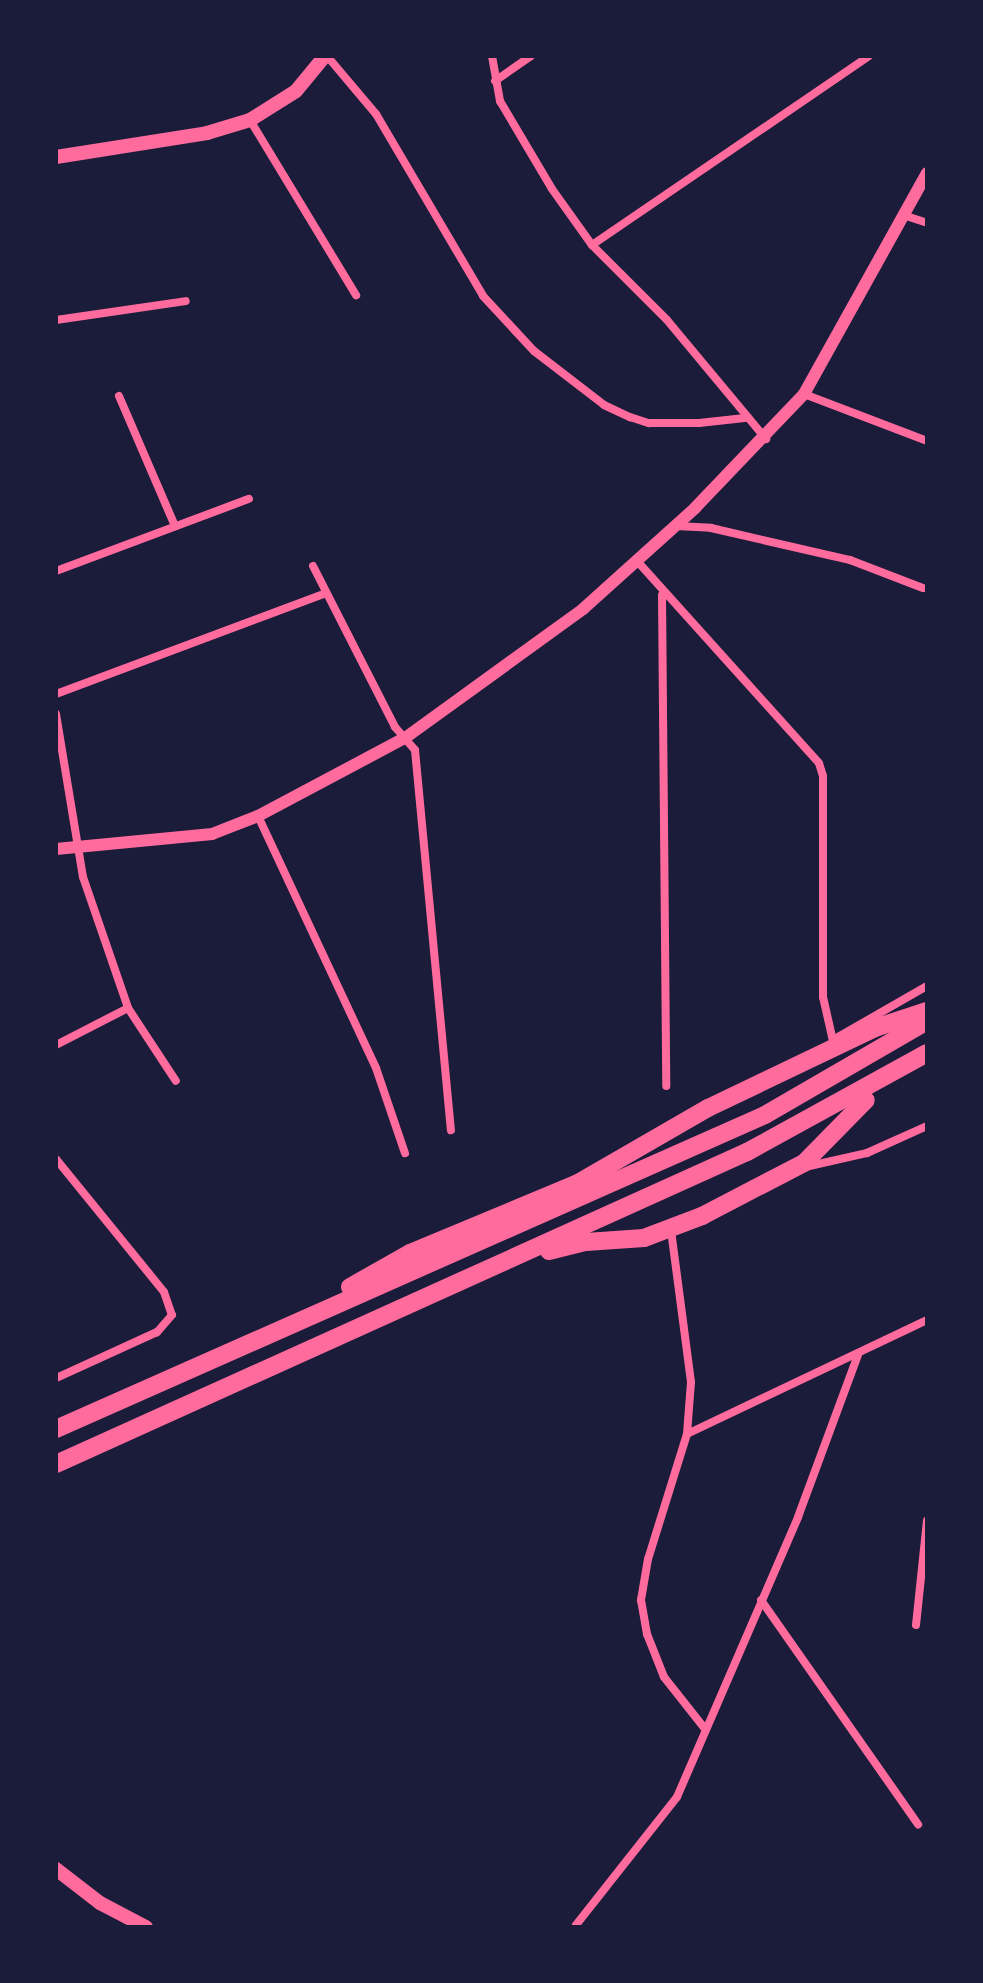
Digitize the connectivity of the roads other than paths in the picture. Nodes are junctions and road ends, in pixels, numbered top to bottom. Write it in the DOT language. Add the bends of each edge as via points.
graph roads {
  1 [pos="326,56"];
  2 [pos="492,56"];
  3 [pos="531,56"];
  4 [pos="869,56"];
  5 [pos="495,81"];
  6 [pos="250,120"];
  7 [pos="56,157"];
  8 [pos="927,173"];
  9 [pos="906,216"];
  10 [pos="927,223"];
  11 [pos="592,245"];
  12 [pos="356,295"];
  13 [pos="186,301"];
  14 [pos="56,320"];
  15 [pos="804,394"];
  16 [pos="119,396"];
  17 [pos="745,418"];
  18 [pos="766,439"];
  19 [pos="927,441"];
  20 [pos="249,499"];
  21 [pos="175,526"];
  22 [pos="676,526"];
  23 [pos="638,562"];
  24 [pos="313,566"];
  25 [pos="56,571"];
  26 [pos="923,588"];
  27 [pos="323,594"];
  28 [pos="662,594"];
  29 [pos="56,694"];
  30 [pos="56,714"];
  31 [pos="405,738"];
  32 [pos="258,816"];
  33 [pos="77,846"];
  34 [pos="56,849"];
  35 [pos="927,986"];
  36 [pos="128,1008"];
  37 [pos="927,1011"];
  38 [pos="927,1021"];
  39 [pos="56,1045"];
  40 [pos="829,1047"];
  41 [pos="927,1053"];
  42 [pos="927,1062"];
  43 [pos="176,1081"];
  44 [pos="666,1086"];
  45 [pos="927,1126"];
  46 [pos="451,1130"];
  47 [pos="405,1153"];
  48 [pos="56,1159"];
  49 [pos="59,1169"];
  50 [pos="792,1169"];
  51 [pos="671,1230"];
  52 [pos="927,1320"];
  53 [pos="297,1321"];
  54 [pos="858,1355"];
  55 [pos="259,1371"];
  56 [pos="56,1378"];
  57 [pos="56,1429"];
  58 [pos="687,1434"];
  59 [pos="56,1464"];
  60 [pos="927,1521"];
  61 [pos="761,1600"];
  62 [pos="916,1625"];
  63 [pos="705,1729"];
  64 [pos="918,1824"];
  65 [pos="56,1869"];
  66 [pos="575,1926"];
  67 [pos="146,1927"];
  1 -- 6 [label="main road" via="296,91"];
  1 -- 17 [label="street" via="384,125 483,296 534,351 604,405 630,417 649,423"];
  2 -- 5 [label="street"];
  3 -- 5 [label="street"];
  4 -- 11 [label="street"];
  5 -- 11 [label="street" via="522,140"];
  6 -- 7 [label="main road" via="207,133"];
  6 -- 12 [label="street"];
  8 -- 9 [label="street"];
  9 -- 10 [label="street"];
  9 -- 15 [label="street"];
  11 -- 17 [label="street" via="667,320"];
  13 -- 14 [label="street"];
  15 -- 18 [label="street"];
  15 -- 19 [label="street"];
  16 -- 21 [label="street"];
  17 -- 18 [label="street"];
  18 -- 22 [label="street"];
  20 -- 21 [label="street"];
  21 -- 25 [label="street"];
  22 -- 23 [label="street"];
  22 -- 26 [label="street" via="711,528 850,560"];
  23 -- 28 [label="street"];
  23 -- 31 [label="street"];
  24 -- 27 [label="street"];
  27 -- 29 [label="street"];
  27 -- 31 [label="street"];
  28 -- 40 [label="street" via="819,763 823,997"];
  28 -- 44 [label="street"];
  30 -- 33 [label="street"];
  31 -- 32 [label="street"];
  31 -- 46 [label="street" via="415,750 425,818"];
  32 -- 33 [label="street" via="212,834"];
  32 -- 47 [label="street" via="376,1068"];
  33 -- 34 [label="street"];
  33 -- 36 [label="street"];
  35 -- 40 [label="street"];
  36 -- 39 [label="street"];
  36 -- 43 [label="street"];
  37 -- 40 [label="highway"];
  38 -- 53 [label="highway" via="765,1115"];
  40 -- 53 [label="highway" via="708,1108 578,1183 373,1272"];
  41 -- 55 [label="highway" via="747,1152"];
  42 -- 50 [label="highway" via="850,1112 810,1158"];
  45 -- 50 [label="street" via="867,1153"];
  48 -- 49 [label="street"];
  49 -- 56 [label="street" via="164,1292 172,1315 157,1332"];
  50 -- 51 [label="highway"];
  51 -- 55 [label="highway" via="615,1243 564,1246"];
  51 -- 58 [label="street" via="691,1349"];
  52 -- 54 [label="street"];
  53 -- 57 [label="highway"];
  54 -- 58 [label="street"];
  54 -- 61 [label="street"];
  55 -- 59 [label="highway"];
  58 -- 63 [label="street" via="648,1559 641,1600 664,1677"];
  60 -- 62 [label="street"];
  61 -- 63 [label="street"];
  61 -- 64 [label="street"];
  63 -- 66 [label="street" via="662,1820"];
  65 -- 67 [label="main road" via="100,1903"];
}
